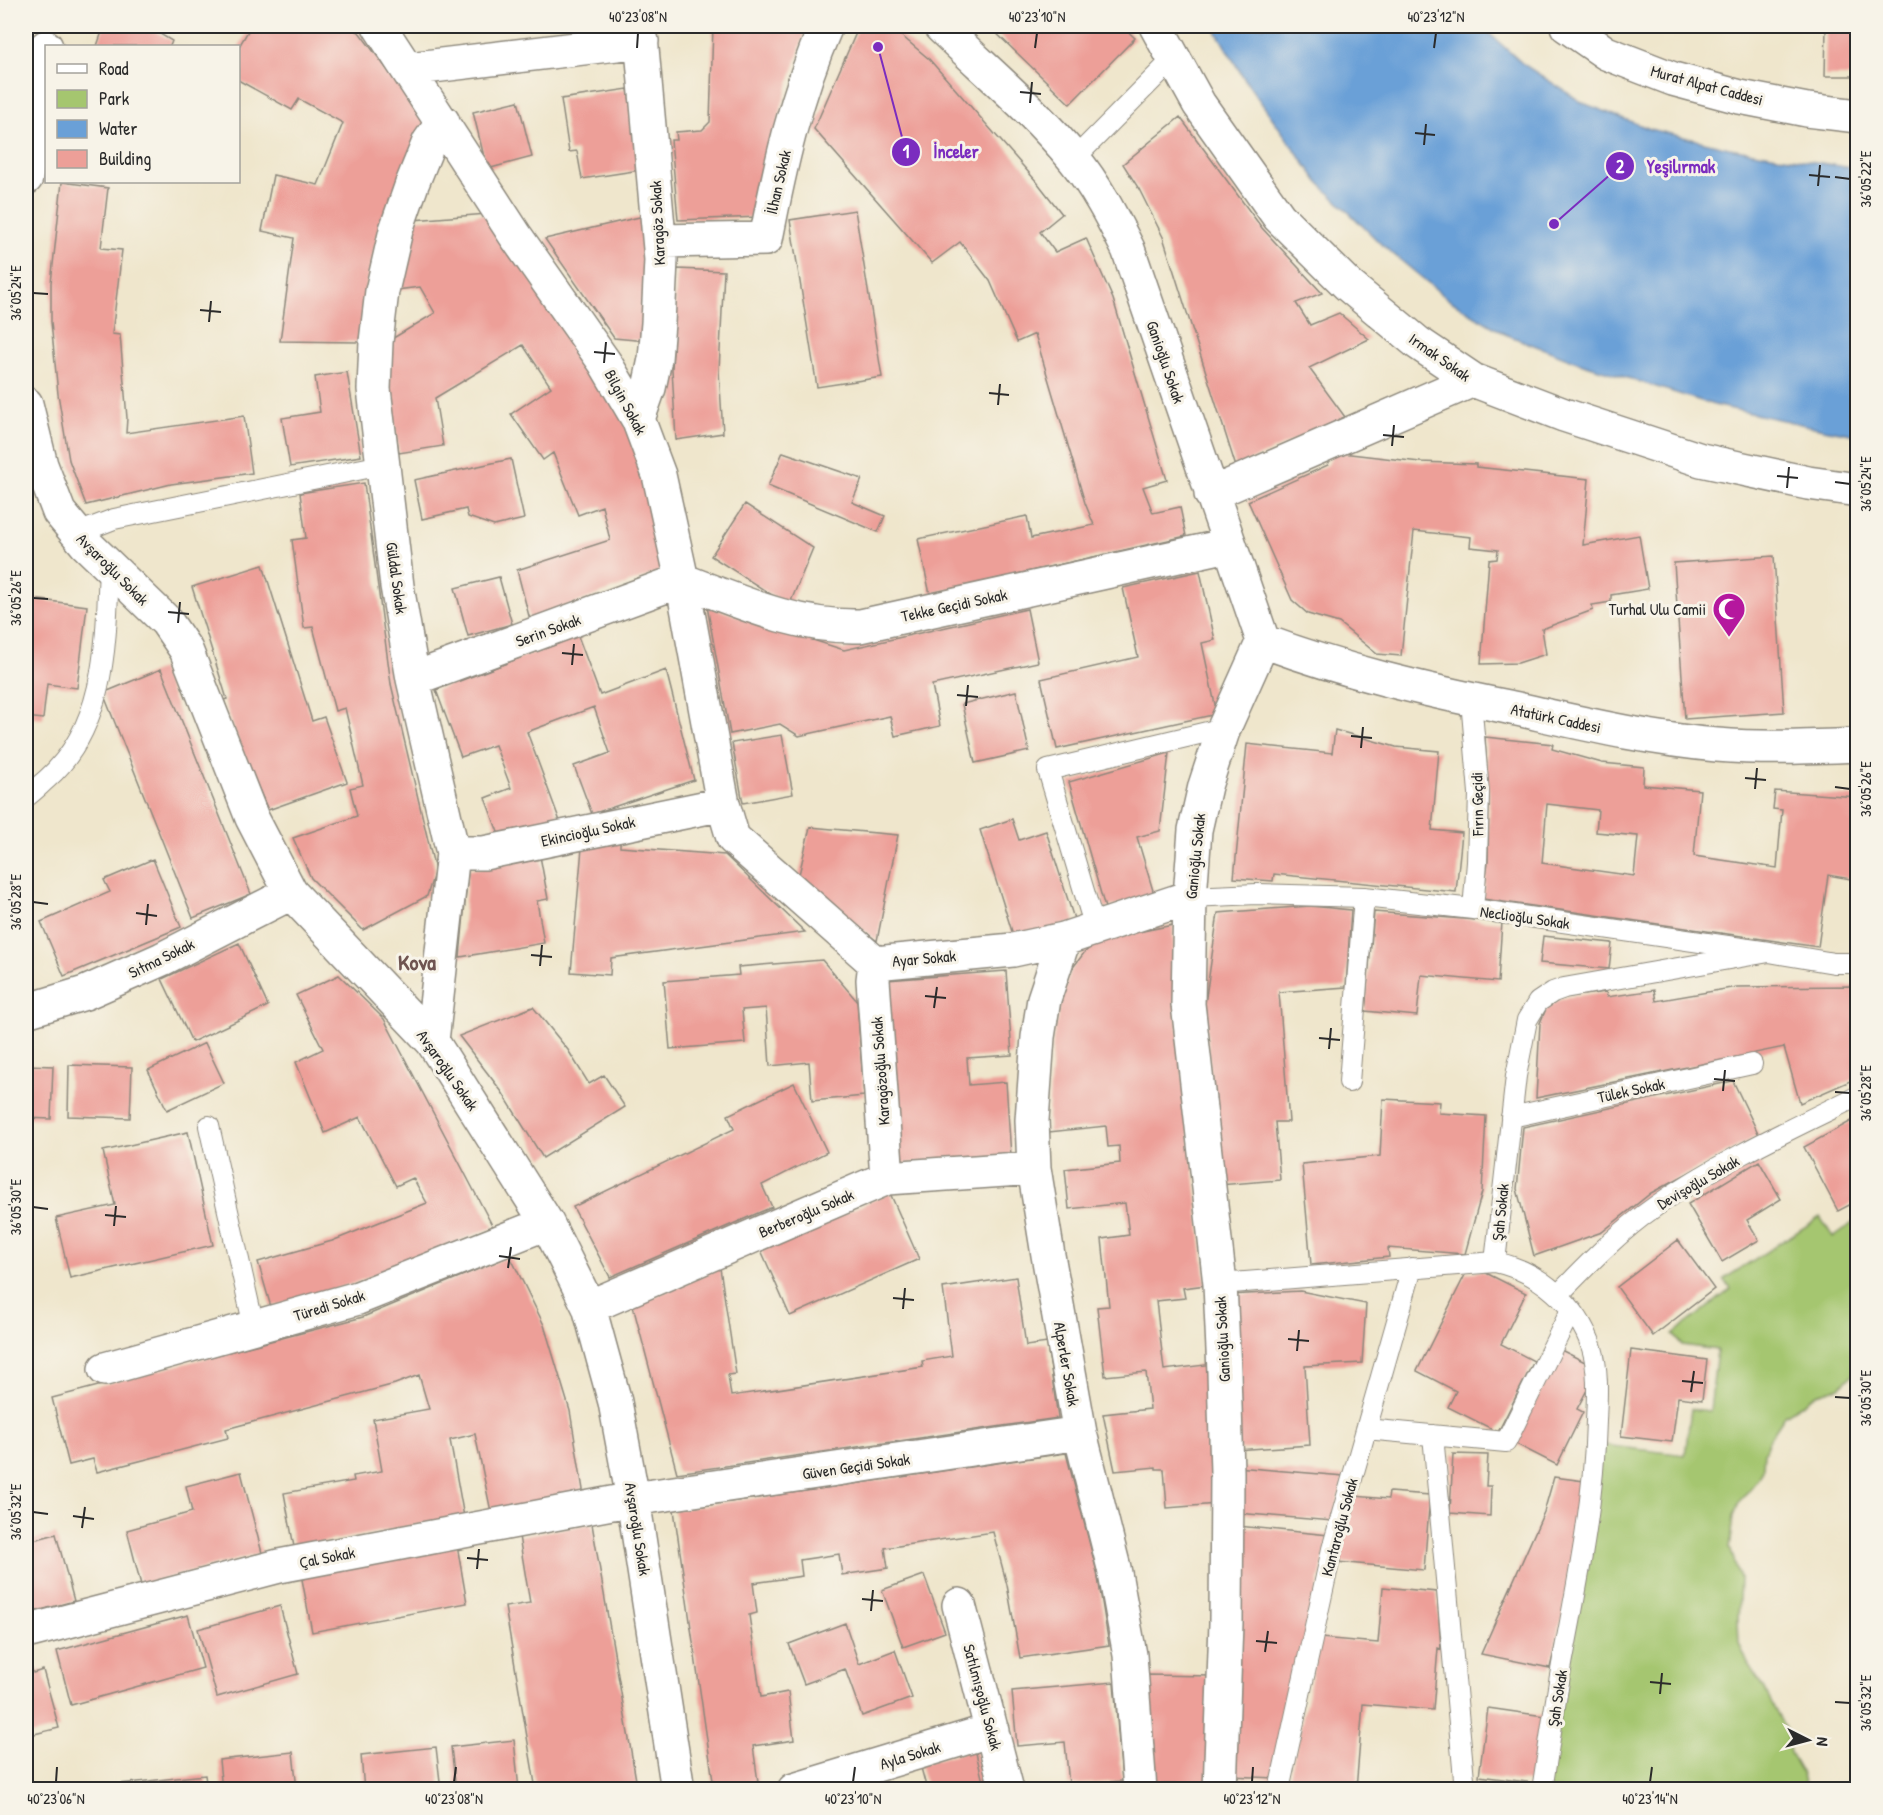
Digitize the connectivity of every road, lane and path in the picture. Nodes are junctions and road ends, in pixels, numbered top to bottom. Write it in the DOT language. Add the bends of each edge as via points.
graph roads {
  1 [pos="50,26"];
  2 [pos="379,26"];
  3 [pos="826,26"];
  4 [pos="940,26"];
  5 [pos="1156,26"];
  6 [pos="1567,26"];
  7 [pos="641,33"];
  8 [pos="47,45"];
  9 [pos="1174,58"];
  10 [pos="45,59"];
  11 [pos="408,69"];
  12 [pos="1857,116"];
  13 [pos="443,122"];
  14 [pos="1074,159"];
  15 [pos="26,178"];
  16 [pos="660,241"];
  17 [pos="1473,380"];
  18 [pos="26,404"];
  19 [pos="638,419"];
  20 [pos="382,465"];
  21 [pos="1857,490"];
  22 [pos="1211,494"];
  23 [pos="78,533"];
  24 [pos="1229,545"];
  25 [pos="109,566"];
  26 [pos="682,580"];
  27 [pos="1263,641"];
  28 [pos="413,679"];
  29 [pos="1471,700"];
  30 [pos="1224,728"];
  31 [pos="1857,745"];
  32 [pos="26,797"];
  33 [pos="723,804"];
  34 [pos="453,853"];
  35 [pos="291,893"];
  36 [pos="1190,897"];
  37 [pos="1364,897"];
  38 [pos="1473,909"];
  39 [pos="1095,928"];
  40 [pos="1064,939"];
  41 [pos="1769,952"];
  42 [pos="875,963"];
  43 [pos="1857,963"];
  44 [pos="26,1011"];
  45 [pos="432,1041"];
  46 [pos="1752,1064"];
  47 [pos="1349,1082"];
  48 [pos="1857,1096"];
  49 [pos="1511,1117"];
  50 [pos="209,1126"];
  51 [pos="1035,1168"];
  52 [pos="887,1178"];
  53 [pos="547,1222"];
  54 [pos="1495,1262"];
  55 [pos="1412,1268"];
  56 [pos="1220,1284"];
  57 [pos="1558,1295"];
  58 [pos="589,1307"];
  59 [pos="1572,1310"];
  60 [pos="254,1327"];
  61 [pos="105,1369"];
  62 [pos="1366,1429"];
  63 [pos="1080,1433"];
  64 [pos="1433,1435"];
  65 [pos="633,1499"];
  66 [pos="959,1605"];
  67 [pos="26,1632"];
  68 [pos="992,1730"];
  69 [pos="678,1790"];
  70 [pos="794,1790"];
  71 [pos="1007,1790"];
  72 [pos="1140,1790"];
  73 [pos="1220,1790"];
  74 [pos="1279,1790"];
  75 [pos="1465,1790"];
  76 [pos="1542,1790"];
  1 -- 8 [label="street"];
  2 -- 11 [label="street, Bilgin Sokak"];
  3 -- 16 [label="street, İlhan Sokak" via="796,108 765,238"];
  4 -- 14 [label="street, Ganioğlu Sokak"];
  5 -- 9 [label="street, Irmak Sokak"];
  6 -- 12 [label="street, Murat Alpat Caddesi" via="1606,52 1673,79 1751,99"];
  7 -- 11 [label="street"];
  7 -- 16 [label="street, Karagöz Sokak"];
  9 -- 14 [label="lane"];
  9 -- 17 [label="street, Irmak Sokak" via="1199,104 1280,217 1348,285 1418,343"];
  10 -- 15 [label="street"];
  11 -- 13 [label="street, Bilgin Sokak"];
  13 -- 19 [label="street, Bilgin Sokak" via="515,235 605,363"];
  13 -- 20 [label="street, Güldal Sokak" via="429,142 412,184 382,291 374,389"];
  14 -- 22 [label="street, Ganioğlu Sokak" via="1105,203 1128,249"];
  16 -- 19 [label="street, Karagöz Sokak" via="654,359"];
  17 -- 21 [label="street, Irmak Sokak" via="1701,460"];
  17 -- 22 [label="street"];
  18 -- 23 [label="street, Avşaroğlu Sokak" via="41,465 59,512"];
  19 -- 26 [label="street, Bilgin Sokak" via="659,475"];
  20 -- 23 [label="lane" via="114,519"];
  20 -- 28 [label="street, Güldal Sokak"];
  22 -- 24 [label="street, Ganioğlu Sokak"];
  23 -- 25 [label="street, Avşaroğlu Sokak"];
  24 -- 26 [label="street, Tekke Geçidi Sokak" via="860,626 834,627 778,616"];
  24 -- 27 [label="street, Ganioğlu Sokak"];
  25 -- 32 [label="lane" via="106,640 89,718 73,751"];
  25 -- 35 [label="street, Avşaroğlu Sokak" via="166,621 186,650 252,818"];
  26 -- 28 [label="street, Serin Sokak"];
  26 -- 33 [label="street, Bilgin Sokak"];
  27 -- 29 [label="street, Atatürk Caddesi" via="1365,675"];
  27 -- 30 [label="street, Ganioğlu Sokak"];
  28 -- 34 [label="street, Güldal Sokak"];
  29 -- 31 [label="street, Atatürk Caddesi" via="1645,737 1786,748"];
  29 -- 38 [label="lane, Fırın Geçidi" via="1479,793"];
  30 -- 36 [label="street, Ganioğlu Sokak" via="1195,830"];
  30 -- 39 [label="lane" via="1048,770"];
  33 -- 34 [label="street, Ekincioğlu Sokak" via="484,853"];
  33 -- 42 [label="street, Ayar Sokak" via="733,838"];
  34 -- 45 [label="street, Güldal Sokak"];
  35 -- 44 [label="street, Sıtma Sokak" via="162,959 85,993"];
  35 -- 45 [label="street, Avşaroğlu Sokak"];
  36 -- 37 [label="lane, Neclioğlu Sokak"];
  36 -- 39 [label="street, Ayar Sokak"];
  36 -- 56 [label="street, Ganioğlu Sokak" via="1188,1004"];
  37 -- 38 [label="lane, Neclioğlu Sokak"];
  37 -- 47 [label="lane"];
  38 -- 41 [label="lane, Neclioğlu Sokak"];
  39 -- 40 [label="street, Ayar Sokak"];
  40 -- 42 [label="street, Ayar Sokak" via="1013,950"];
  40 -- 51 [label="street, Alperler Sokak" via="1044,999 1038,1037 1032,1120"];
  41 -- 43 [label="lane, Neclioğlu Sokak"];
  41 -- 49 [label="lane, Şah Sokak" via="1564,988 1546,996 1527,1020"];
  42 -- 52 [label="street, Karagözoğlu Sokak"];
  45 -- 53 [label="street, Avşaroğlu Sokak"];
  46 -- 49 [label="lane, Tülek Sokak"];
  48 -- 57 [label="lane, Devişoğlu Sokak" via="1656,1205 1609,1243"];
  49 -- 54 [label="lane, Şah Sokak"];
  50 -- 60 [label="lane"];
  51 -- 52 [label="street, Berberoğlu Sokak"];
  51 -- 63 [label="street, Alperler Sokak"];
  52 -- 58 [label="street, Berberoğlu Sokak"];
  53 -- 58 [label="street, Avşaroğlu Sokak"];
  53 -- 60 [label="street, Türedi Sokak" via="358,1298"];
  54 -- 55 [label="lane"];
  54 -- 57 [label="lane, Şah Sokak" via="1533,1276"];
  55 -- 56 [label="lane"];
  55 -- 62 [label="lane, Kantaroğlu Sokak"];
  56 -- 73 [label="street, Ganioğlu Sokak" via="1227,1472"];
  57 -- 59 [label="lane, Şah Sokak"];
  58 -- 65 [label="street, Avşaroğlu Sokak" via="615,1402"];
  59 -- 64 [label="lane" via="1506,1442"];
  59 -- 76 [label="lane, Şah Sokak" via="1585,1331 1595,1364 1595,1444 1589,1520"];
  60 -- 61 [label="street, Türedi Sokak"];
  62 -- 64 [label="lane"];
  62 -- 74 [label="lane, Kantaroğlu Sokak" via="1332,1549"];
  63 -- 65 [label="street, Güven Geçidi Sokak"];
  63 -- 72 [label="street, Alperler Sokak" via="1114,1568 1130,1655"];
  64 -- 75 [label="lane"];
  65 -- 67 [label="street, Çal Sokak" via="279,1566"];
  65 -- 69 [label="street, Avşaroğlu Sokak"];
  66 -- 68 [label="street, Satılmışoğlu Sokak"];
  68 -- 70 [label="street, Ayla Sokak"];
  68 -- 71 [label="street, Satılmışoğlu Sokak"];
}
